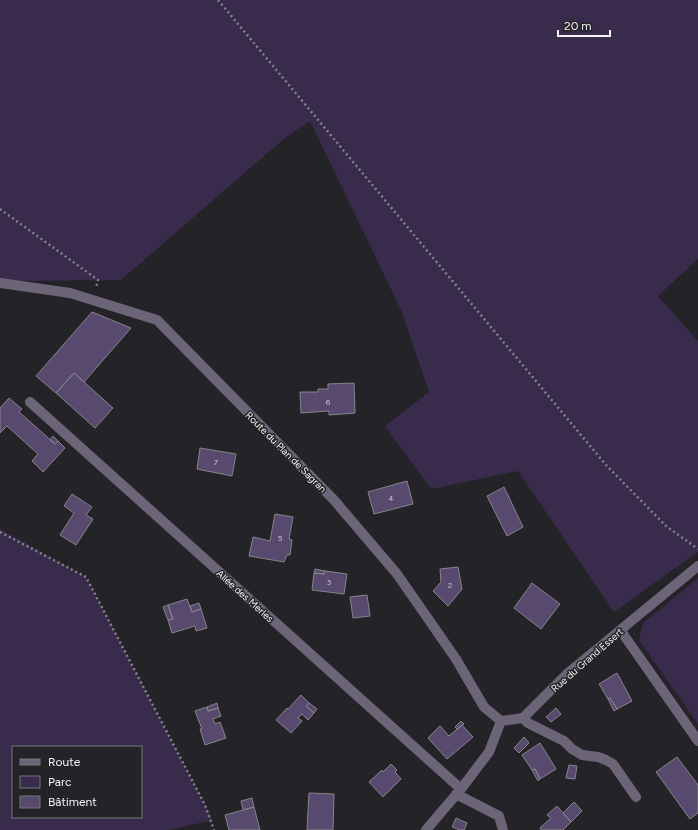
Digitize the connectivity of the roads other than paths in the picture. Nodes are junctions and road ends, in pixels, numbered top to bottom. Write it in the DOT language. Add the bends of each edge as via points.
graph roads {
  1 [pos="0,283"];
  2 [pos="30,402"];
  3 [pos="698,566"];
  4 [pos="621,631"];
  5 [pos="523,718"];
  6 [pos="501,721"];
  7 [pos="698,741"];
  8 [pos="458,792"];
  9 [pos="636,797"];
  10 [pos="426,830"];
  11 [pos="503,830"];
  1 -- 6 [label="street, Route du Plan de Sagran" via="70,293 157,320 334,500 397,574 456,659 484,707"];
  2 -- 8 [label="street, Allée des Merles"];
  3 -- 4 [label="street, Rue du Grand Essert"];
  4 -- 5 [label="street, Rue du Grand Essert" via="568,673"];
  4 -- 7 [label="street"];
  5 -- 6 [label="street"];
  5 -- 9 [label="street" via="564,741 582,755 598,757 613,764"];
  6 -- 8 [label="street" via="488,752"];
  8 -- 10 [label="street"];
  8 -- 11 [label="street, Allée des Merles" via="499,816"];
}
